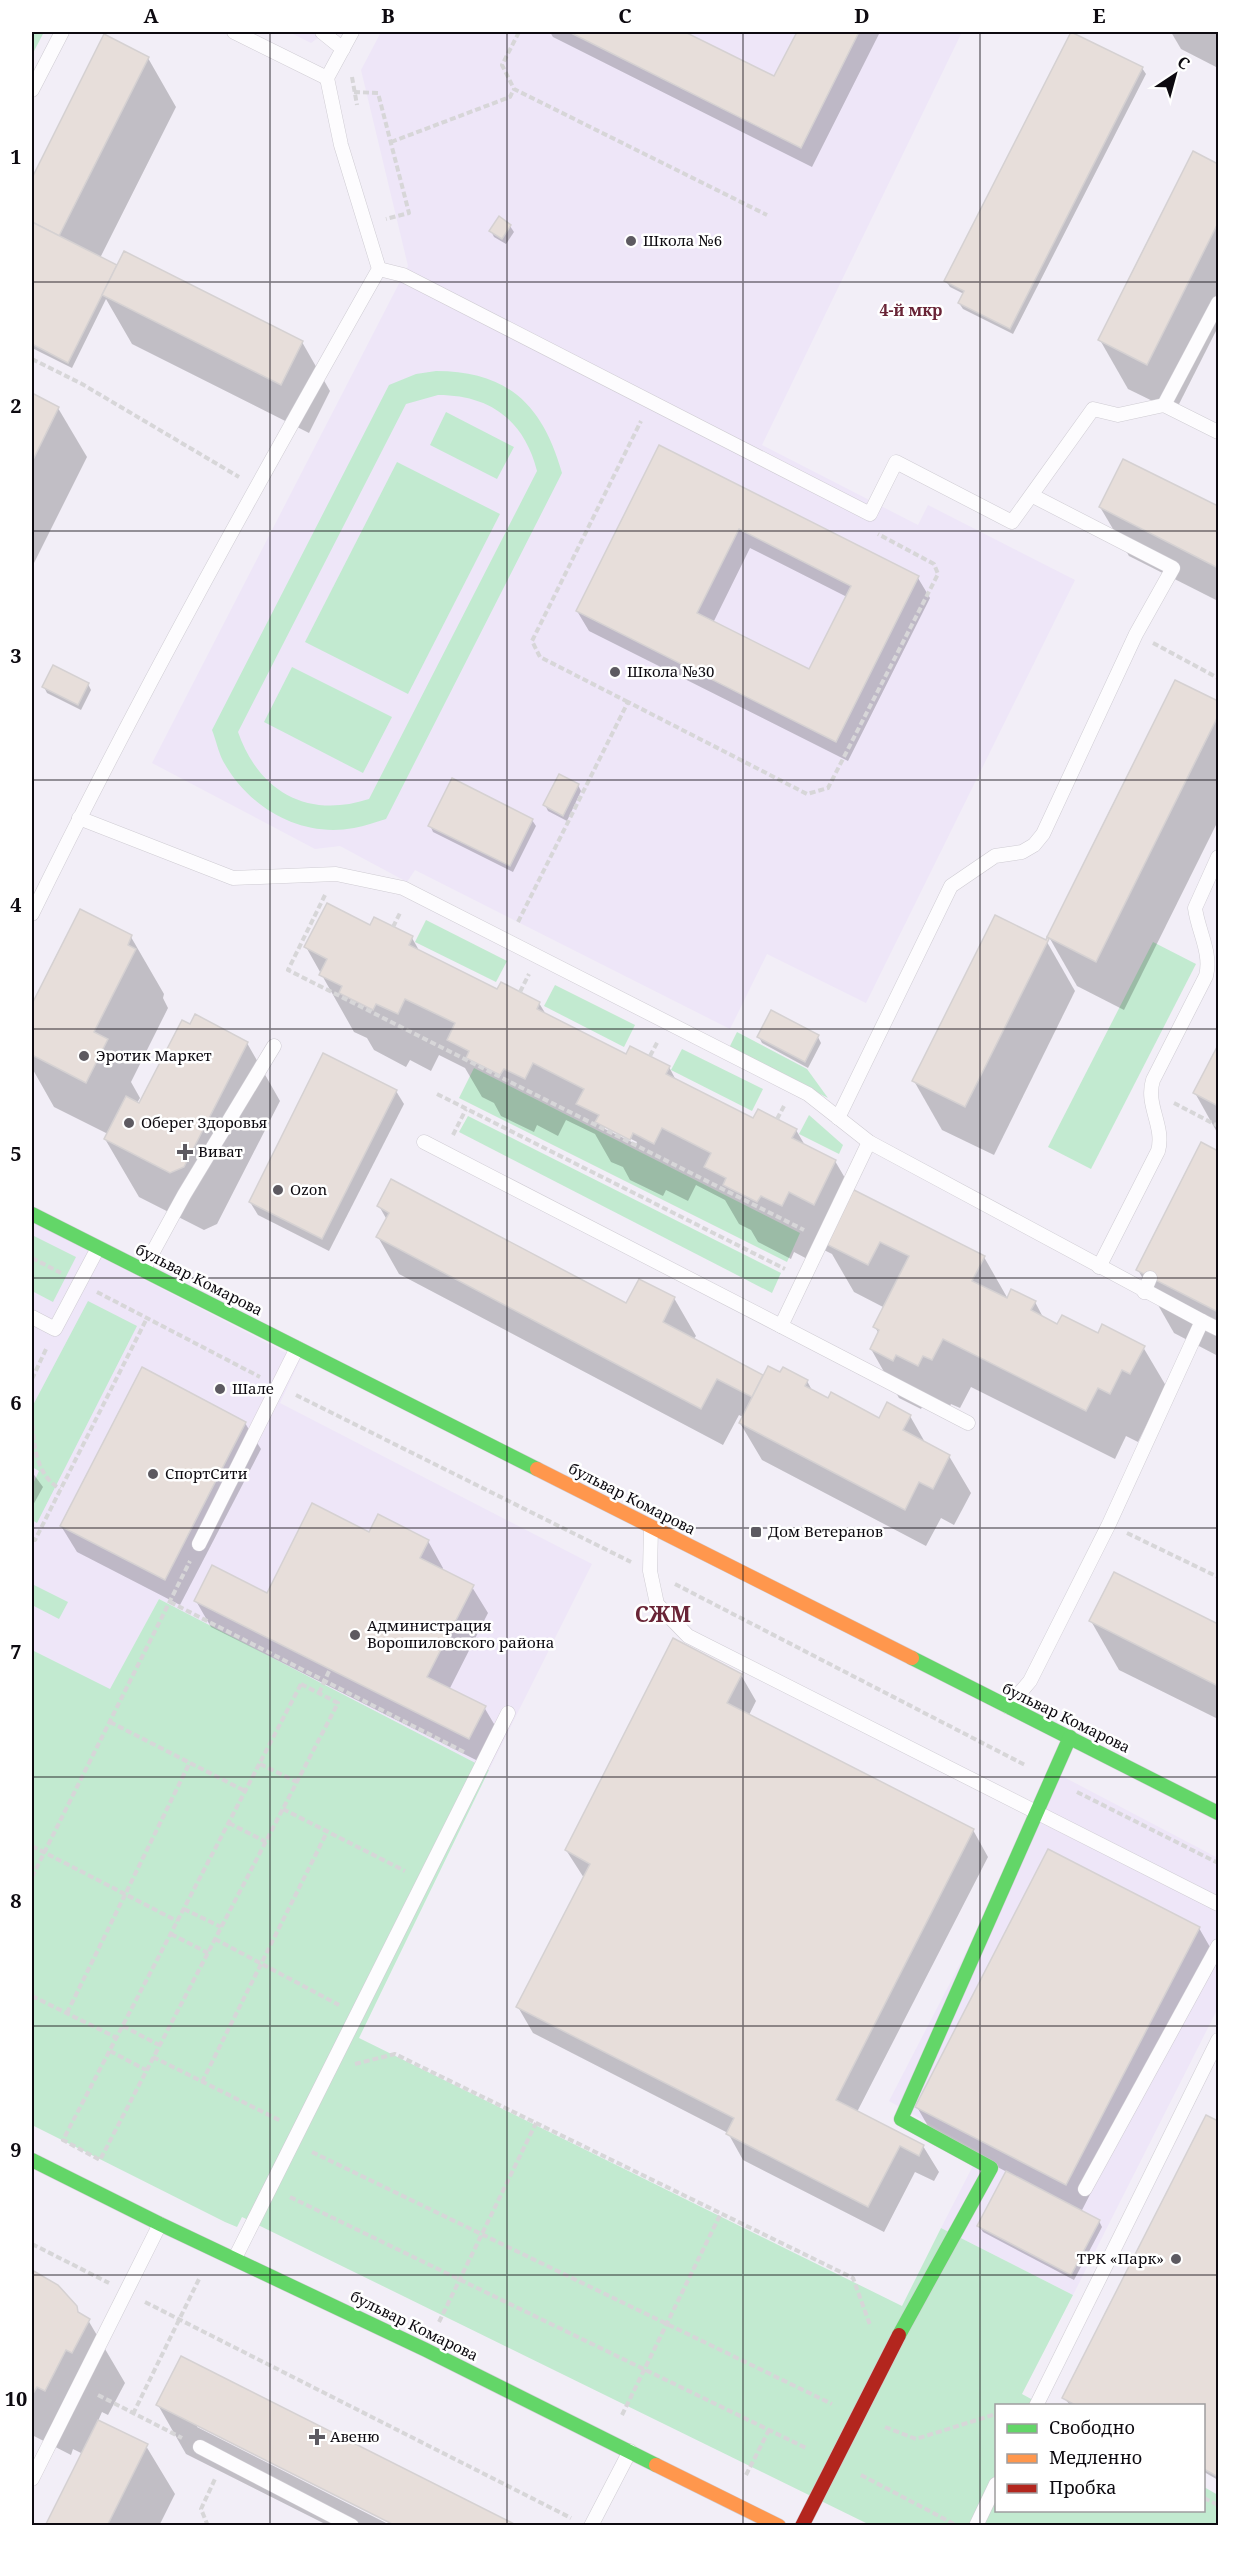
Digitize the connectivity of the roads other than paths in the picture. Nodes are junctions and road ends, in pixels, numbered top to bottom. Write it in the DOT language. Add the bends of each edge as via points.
graph roads {
  1 [pos="62,32"];
  2 [pos="234,32"];
  3 [pos="322,32"];
  4 [pos="352,32"];
  5 [pos="343,49"];
  6 [pos="327,78"];
  7 [pos="32,90"];
  8 [pos="379,269"];
  9 [pos="1218,303"];
  10 [pos="1164,405"];
  11 [pos="1218,432"];
  12 [pos="1033,496"];
  13 [pos="79,818"];
  14 [pos="1218,857"];
  15 [pos="32,914"];
  16 [pos="274,1046"];
  17 [pos="838,1118"];
  18 [pos="424,1142"];
  19 [pos="869,1142"];
  20 [pos="32,1214"];
  21 [pos="98,1248"];
  22 [pos="1099,1267"];
  23 [pos="143,1270"];
  24 [pos="1150,1278"];
  25 [pos="1144,1292"];
  26 [pos="32,1317"];
  27 [pos="1202,1321"];
  28 [pos="781,1326"];
  29 [pos="1218,1329"];
  30 [pos="297,1348"];
  31 [pos="968,1423"];
  32 [pos="651,1527"];
  33 [pos="199,1544"];
  34 [pos="1008,1707"];
  35 [pos="508,1713"];
  36 [pos="1070,1737"];
  37 [pos="1036,1811"];
  38 [pos="1218,1813"];
  39 [pos="1218,1904"];
  40 [pos="1218,1946"];
  41 [pos="1218,2040"];
  42 [pos="32,2160"];
  43 [pos="1085,2189"];
  44 [pos="160,2224"];
  45 [pos="235,2258"];
  46 [pos="1037,2404"];
  47 [pos="200,2447"];
  48 [pos="630,2451"];
  49 [pos="32,2479"];
  50 [pos="995,2486"];
  51 [pos="352,2526"];
  52 [pos="591,2526"];
  53 [pos="779,2526"];
  54 [pos="802,2526"];
  55 [pos="976,2526"];
  1 -- 7 [label="lane"];
  2 -- 6 [label="lane"];
  3 -- 5 [label="lane"];
  4 -- 5 [label="lane"];
  5 -- 6 [label="lane"];
  6 -- 8 [label="lane" via="341,145"];
  8 -- 12 [label="lane" via="403,275 870,514 896,462 1012,522"];
  8 -- 13 [label="lane" via="255,487"];
  9 -- 10 [label="lane"];
  10 -- 11 [label="lane"];
  10 -- 12 [label="lane" via="1118,415 1093,409"];
  12 -- 17 [label="lane" via="1173,568 1136,634 1043,834 1022,852 995,856 951,886"];
  13 -- 15 [label="lane"];
  13 -- 17 [label="lane" via="233,878 336,874 403,888 808,1094"];
  14 -- 22 [label="lane" via="1195,908 1208,955 1206,976 1149,1090 1160,1131 1158,1151"];
  16 -- 23 [label="lane"];
  17 -- 19 [label="lane"];
  18 -- 28 [label="lane"];
  19 -- 22 [label="lane"];
  19 -- 28 [label="lane"];
  20 -- 21 [label="street, бульвар Комарова"];
  21 -- 23 [label="street, бульвар Комарова"];
  21 -- 26 [label="lane" via="56,1329"];
  22 -- 25 [label="lane"];
  23 -- 30 [label="street, бульвар Комарова"];
  24 -- 25 [label="lane"];
  25 -- 27 [label="lane"];
  27 -- 29 [label="lane"];
  27 -- 34 [label="lane" via="1109,1524 1030,1681"];
  28 -- 31 [label="lane"];
  30 -- 32 [label="street, бульвар Комарова"];
  30 -- 33 [label="lane"];
  32 -- 34 [label="street, бульвар Комарова"];
  32 -- 37 [label="lane" via="650,1571 657,1604 688,1636"];
  34 -- 36 [label="street, бульвар Комарова"];
  35 -- 45 [label="lane"];
  36 -- 37 [label="street"];
  36 -- 38 [label="street, бульвар Комарова"];
  37 -- 39 [label="lane"];
  37 -- 54 [label="street" via="901,2119 990,2168 889,2353"];
  40 -- 43 [label="lane"];
  41 -- 46 [label="lane"];
  42 -- 44 [label="street, бульвар Комарова"];
  44 -- 45 [label="street, бульвар Комарова"];
  44 -- 49 [label="lane"];
  45 -- 48 [label="street, бульвар Комарова"];
  47 -- 51 [label="lane"];
  48 -- 52 [label="lane"];
  48 -- 53 [label="street, бульвар Комарова"];
  50 -- 55 [label="lane"];
}
